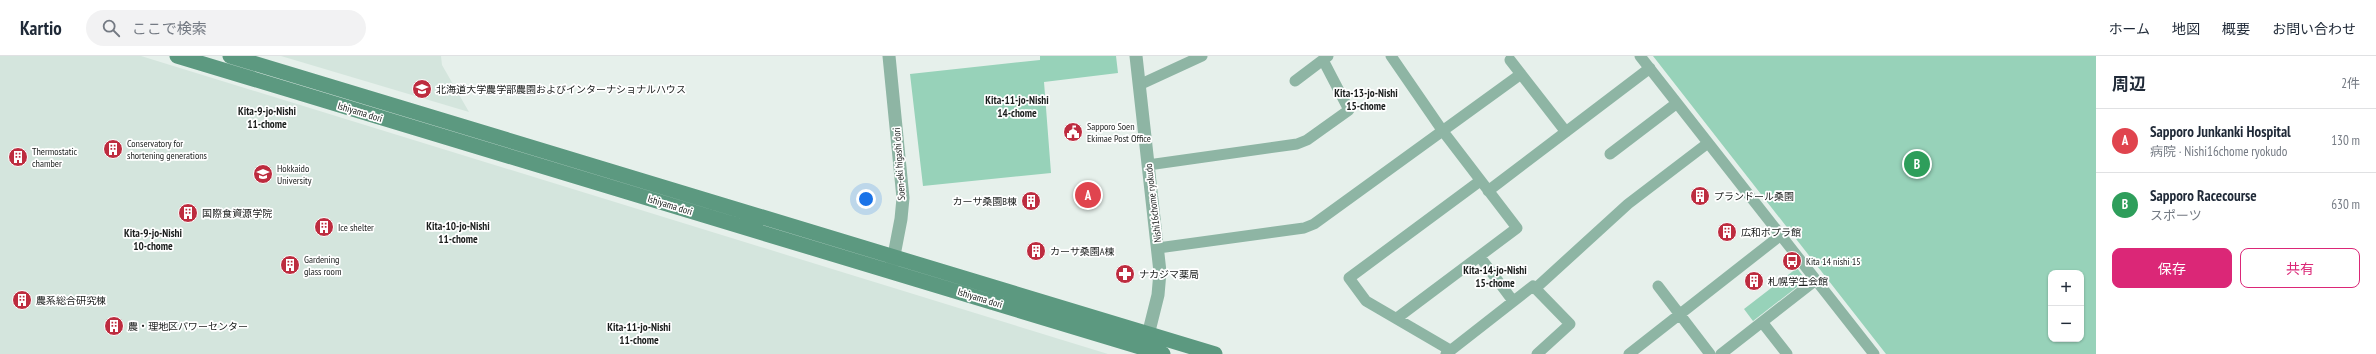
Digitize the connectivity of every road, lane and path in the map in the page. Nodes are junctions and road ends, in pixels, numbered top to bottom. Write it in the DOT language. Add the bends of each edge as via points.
graph roads {
  1 [pos="177,56"];
  2 [pos="230,56"];
  3 [pos="889,56"];
  4 [pos="1136,56"];
  5 [pos="1202,56"];
  6 [pos="1391,56"];
  7 [pos="1640,56"];
  8 [pos="1325,58"];
  9 [pos="1510,60"];
  10 [pos="1650,68"];
  11 [pos="1521,74"];
  12 [pos="1295,81"];
  13 [pos="1139,85"];
  14 [pos="1677,103"];
  15 [pos="1442,130"];
  16 [pos="1566,132"];
  17 [pos="1708,143"];
  18 [pos="1610,154"];
  19 [pos="1148,165"];
  20 [pos="1480,181"];
  21 [pos="1488,191"];
  22 [pos="1781,235"];
  23 [pos="1158,248"];
  24 [pos="894,256"];
  25 [pos="1480,257"];
  26 [pos="891,271"];
  27 [pos="1816,280"];
  28 [pos="1658,286"];
  29 [pos="1537,287"];
  30 [pos="1513,301"];
  31 [pos="1680,315"];
  32 [pos="1397,318"];
  33 [pos="1762,322"];
  34 [pos="1147,341"];
  35 [pos="1641,350"];
  36 [pos="1448,352"];
  37 [pos="1163,354"];
  38 [pos="1215,354"];
  39 [pos="1536,354"];
  40 [pos="1629,354"];
  41 [pos="1710,354"];
  42 [pos="1721,354"];
  43 [pos="1787,354"];
  44 [pos="1874,354"];
  1 -- 26 [label="main road, Ishiyama dori"];
  2 -- 24 [label="main road, Ishiyama dori"];
  3 -- 24 [label="street, Soen-eki higashi dori" via="903,198"];
  4 -- 13 [label="street, Nishi16chome ryokudo"];
  5 -- 13 [label="street"];
  6 -- 15 [label="street"];
  7 -- 10 [label="street"];
  8 -- 12 [label="street"];
  8 -- 19 [label="street" via="1350,110 1307,140 1298,144"];
  9 -- 11 [label="street"];
  10 -- 14 [label="street"];
  10 -- 16 [label="street"];
  11 -- 15 [label="street"];
  11 -- 16 [label="street"];
  13 -- 19 [label="street, Nishi16chome ryokudo"];
  14 -- 17 [label="street"];
  14 -- 18 [label="street"];
  15 -- 20 [label="street"];
  15 -- 23 [label="street" via="1314,224 1304,228"];
  16 -- 21 [label="street"];
  17 -- 22 [label="street"];
  17 -- 29 [label="street" via="1628,204"];
  19 -- 23 [label="street, Nishi16chome ryokudo"];
  20 -- 21 [label="street"];
  20 -- 32 [label="street" via="1349,278 1366,301"];
  21 -- 25 [label="street" via="1517,228"];
  22 -- 27 [label="street"];
  22 -- 31 [label="street"];
  23 -- 34 [label="street, Nishi16chome ryokudo" via="1158,295"];
  24 -- 26 [label="street, Soen-eki higashi dori"];
  24 -- 34 [label="main road, Ishiyama dori"];
  25 -- 30 [label="street"];
  25 -- 32 [label="street"];
  26 -- 34 [label="main road, Ishiyama dori"];
  27 -- 33 [label="street"];
  27 -- 44 [label="street"];
  28 -- 31 [label="street"];
  29 -- 30 [label="street" via="1533,286"];
  29 -- 39 [label="street" via="1570,324"];
  30 -- 36 [label="street"];
  31 -- 35 [label="street"];
  31 -- 41 [label="street"];
  32 -- 36 [label="street"];
  33 -- 42 [label="street"];
  33 -- 43 [label="street"];
  34 -- 37 [label="main road, Ishiyama dori"];
  34 -- 38 [label="main road, Ishiyama dori"];
  35 -- 40 [label="street"];
}
